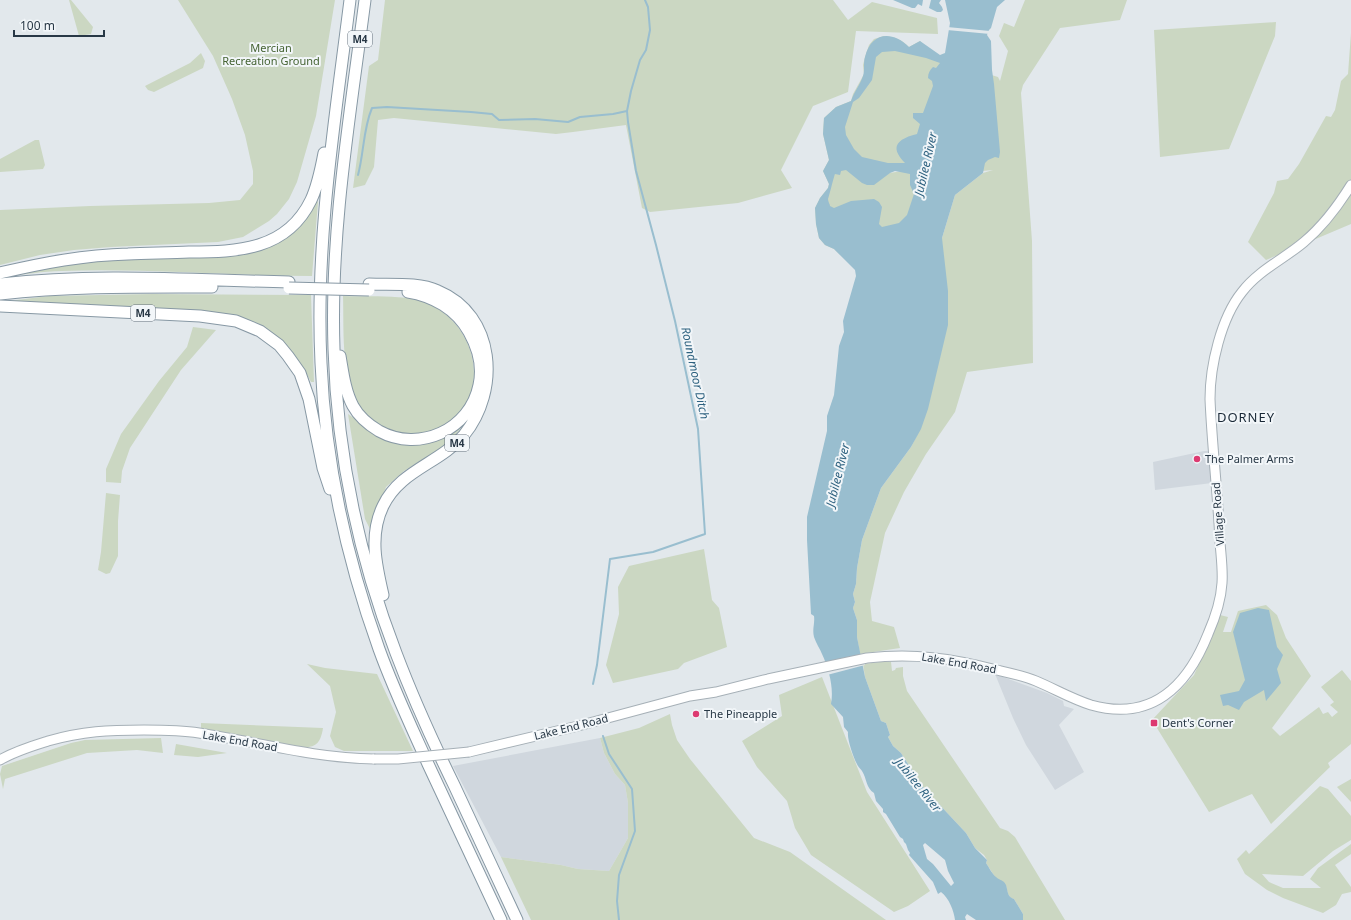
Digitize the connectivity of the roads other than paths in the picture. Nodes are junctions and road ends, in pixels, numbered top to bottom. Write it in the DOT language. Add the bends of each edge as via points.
graph roads {
  1 [pos="350,0"];
  2 [pos="365,0"];
  3 [pos="340,76"];
  4 [pos="1351,185"];
  5 [pos="0,273"];
  6 [pos="0,284"];
  7 [pos="289,285"];
  8 [pos="369,287"];
  9 [pos="0,294"];
  10 [pos="0,306"];
  11 [pos="333,316"];
  12 [pos="343,524"];
  13 [pos="396,654"];
  14 [pos="1137,708"];
  15 [pos="0,760"];
  16 [pos="501,920"];
  17 [pos="517,920"];
  1 -- 3 [label="highway, M4"];
  2 -- 11 [label="highway, M4" via="338,212"];
  3 -- 5 [label="highway, M4" via="315,190 294,224 280,235 257,246 231,252 92,256 43,263"];
  3 -- 12 [label="highway, M4" via="323,220 320,311 325,417"];
  4 -- 14 [label="main road, Village Road" via="1333,212 1316,230 1242,292 1223,328 1210,378 1211,431 1222,584 1216,617 1188,674 1173,690 1154,702"];
  6 -- 7 [label="highway, M4" via="104,277"];
  7 -- 8 [label="highway, M4"];
  7 -- 9 [label="highway, M4" via="116,286"];
  8 -- 11 [label="highway, M4" via="425,296 445,306 466,328 479,358 479,385 467,412 449,429 429,438 405,439 381,432 361,417 347,390"];
  8 -- 13 [label="highway, M4" via="409,285 430,288 448,296 466,310 475,322 482,337 487,361 488,375 484,397 466,432 448,450 399,484 386,501 378,518 375,555"];
  10 -- 12 [label="highway, M4" via="200,316 236,322 260,331 279,345 300,373 309,399 323,468"];
  11 -- 13 [label="highway, M4" via="337,396 347,472 370,574"];
  12 -- 16 [label="highway, M4" via="360,592 390,677"];
  13 -- 17 [label="highway, M4" via="425,724"];
  14 -- 15 [label="main road, Lake End Road, bridge" via="1118,709 1092,705 1035,680 960,661 898,655 867,658 690,696 469,752 398,759 322,756 198,733 169,730 106,730 55,739 15,752"];
}
